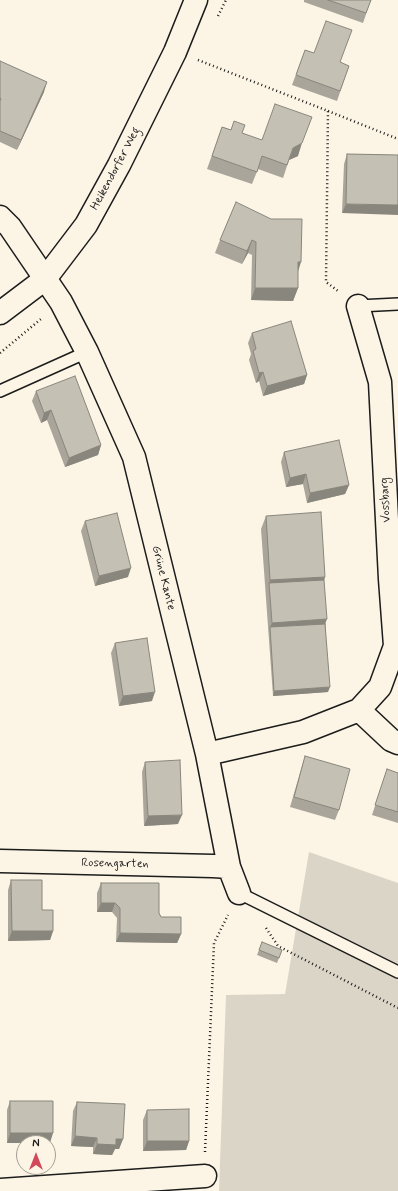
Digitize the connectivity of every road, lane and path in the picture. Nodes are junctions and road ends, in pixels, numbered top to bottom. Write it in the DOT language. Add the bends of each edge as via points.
graph roads {
  1 [pos="196,0"];
  2 [pos="176,52"];
  3 [pos="328,111"];
  4 [pos="398,139"];
  5 [pos="0,217"];
  6 [pos="45,279"];
  7 [pos="398,304"];
  8 [pos="358,306"];
  9 [pos="0,314"];
  10 [pos="87,352"];
  11 [pos="0,391"];
  12 [pos="359,710"];
  13 [pos="398,743"];
  14 [pos="207,754"];
  15 [pos="0,861"];
  16 [pos="229,867"];
  17 [pos="239,893"];
  18 [pos="265,928"];
  19 [pos="398,972"];
  20 [pos="398,1008"];
  21 [pos="204,1176"];
  22 [pos="0,1190"];
  1 -- 2 [label="street, Heikendorfer Weg"];
  2 -- 3 [label="path"];
  2 -- 6 [label="street, Heikendorfer Weg" via="86,225"];
  3 -- 4 [label="path"];
  3 -- 8 [label="path" via="326,282"];
  5 -- 6 [label="street, Grüne Kante" via="10,227"];
  6 -- 9 [label="street, Heikendorfer Weg"];
  6 -- 10 [label="street, Grüne Kante" via="61,302"];
  7 -- 8 [label="lane"];
  8 -- 12 [label="street, Vossbarg" via="380,382 395,646 380,687"];
  10 -- 11 [label="lane"];
  10 -- 14 [label="street, Grüne Kante" via="134,457"];
  12 -- 13 [label="street" via="391,740"];
  12 -- 14 [label="street, Vossbarg" via="303,732"];
  14 -- 16 [label="street, Grüne Kante"];
  15 -- 16 [label="street, Rosengarten"];
  16 -- 17 [label="street, Grüne Kante"];
  17 -- 19 [label="lane"];
  17 -- 21 [label="path" via="214,943"];
  18 -- 20 [label="path" via="278,946"];
  21 -- 22 [label="street"];
}
